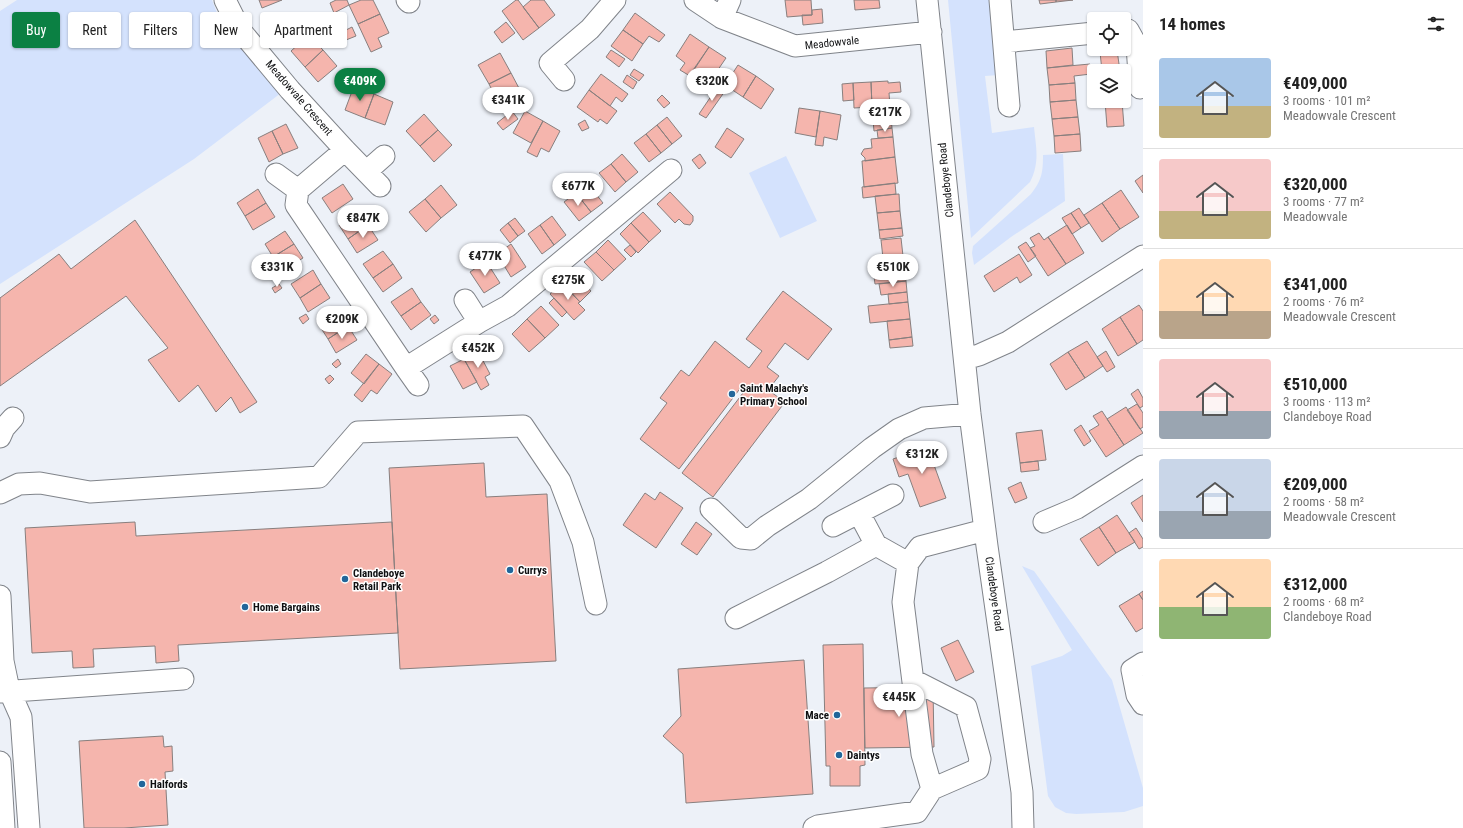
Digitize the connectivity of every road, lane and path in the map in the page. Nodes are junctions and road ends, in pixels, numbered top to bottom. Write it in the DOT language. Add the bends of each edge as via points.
graph roads {
  1 [pos="225,0"];
  2 [pos="615,0"];
  3 [pos="695,0"];
  4 [pos="927,0"];
  5 [pos="1000,0"];
  6 [pos="726,9"];
  7 [pos="931,32"];
  8 [pos="1087,34"];
  9 [pos="1131,35"];
  10 [pos="1004,42"];
  11 [pos="564,80"];
  12 [pos="1140,88"];
  13 [pos="1009,106"];
  14 [pos="345,150"];
  15 [pos="384,156"];
  16 [pos="671,170"];
  17 [pos="276,174"];
  18 [pos="298,190"];
  19 [pos="1143,256"];
  20 [pos="465,300"];
  21 [pos="479,322"];
  22 [pos="964,359"];
  23 [pos="406,368"];
  24 [pos="418,385"];
  25 [pos="970,414"];
  26 [pos="13,418"];
  27 [pos="0,437"];
  28 [pos="1143,466"];
  29 [pos="0,493"];
  30 [pos="893,495"];
  31 [pos="711,509"];
  32 [pos="859,513"];
  33 [pos="1044,522"];
  34 [pos="833,526"];
  35 [pos="985,530"];
  36 [pos="876,545"];
  37 [pos="908,563"];
  38 [pos="0,596"];
  39 [pos="596,604"];
  40 [pos="736,618"];
  41 [pos="1137,667"];
  42 [pos="183,679"];
  43 [pos="913,680"];
  44 [pos="4,691"];
  45 [pos="1143,704"];
  46 [pos="0,710"];
  47 [pos="0,762"];
  48 [pos="932,789"];
  49 [pos="30,826"];
  50 [pos="4,828"];
  51 [pos="814,828"];
  52 [pos="1023,828"];
  1 -- 14 [label="street, Meadowvale Crescent" via="240,30"];
  2 -- 11 [label="street" via="590,29 550,63"];
  3 -- 6 [label="street, Meadowvale"];
  4 -- 7 [label="street, Clandeboye Road"];
  5 -- 10 [label="street"];
  6 -- 7 [label="street, Meadowvale" via="795,46"];
  7 -- 22 [label="street, Clandeboye Road"];
  8 -- 10 [label="street"];
  9 -- 12 [label="street" via="1137,46"];
  10 -- 13 [label="street"];
  14 -- 15 [label="street, Meadowvale Crescent" via="373,178"];
  14 -- 18 [label="street"];
  16 -- 21 [label="street" via="508,306"];
  17 -- 18 [label="street"];
  18 -- 23 [label="street" via="296,205"];
  19 -- 22 [label="street" via="1008,342"];
  20 -- 21 [label="street"];
  21 -- 23 [label="street"];
  22 -- 25 [label="street, Clandeboye Road"];
  23 -- 24 [label="street"];
  25 -- 31 [label="street" via="924,418 899,429 751,539 741,538"];
  25 -- 35 [label="street, Clandeboye Road"];
  26 -- 27 [label="street"];
  28 -- 33 [label="street" via="1077,508"];
  29 -- 39 [label="street" via="19,484 40,483 90,492 319,477 358,432 523,426 560,480 584,542"];
  30 -- 32 [label="street"];
  32 -- 34 [label="street"];
  32 -- 36 [label="street"];
  35 -- 37 [label="street" via="920,547"];
  35 -- 52 [label="street, Clandeboye Road" via="1022,792"];
  36 -- 37 [label="street"];
  36 -- 40 [label="street"];
  37 -- 43 [label="street" via="903,602"];
  38 -- 44 [label="street"];
  41 -- 45 [label="street" via="1137,695"];
  42 -- 44 [label="street"];
  43 -- 48 [label="street" via="922,754"];
  43 -- 48 [label="street" via="966,707 980,759 978,769"];
  44 -- 46 [label="street"];
  44 -- 49 [label="street" via="21,717"];
  47 -- 50 [label="street"];
  48 -- 51 [label="street" via="917,812"];
}
